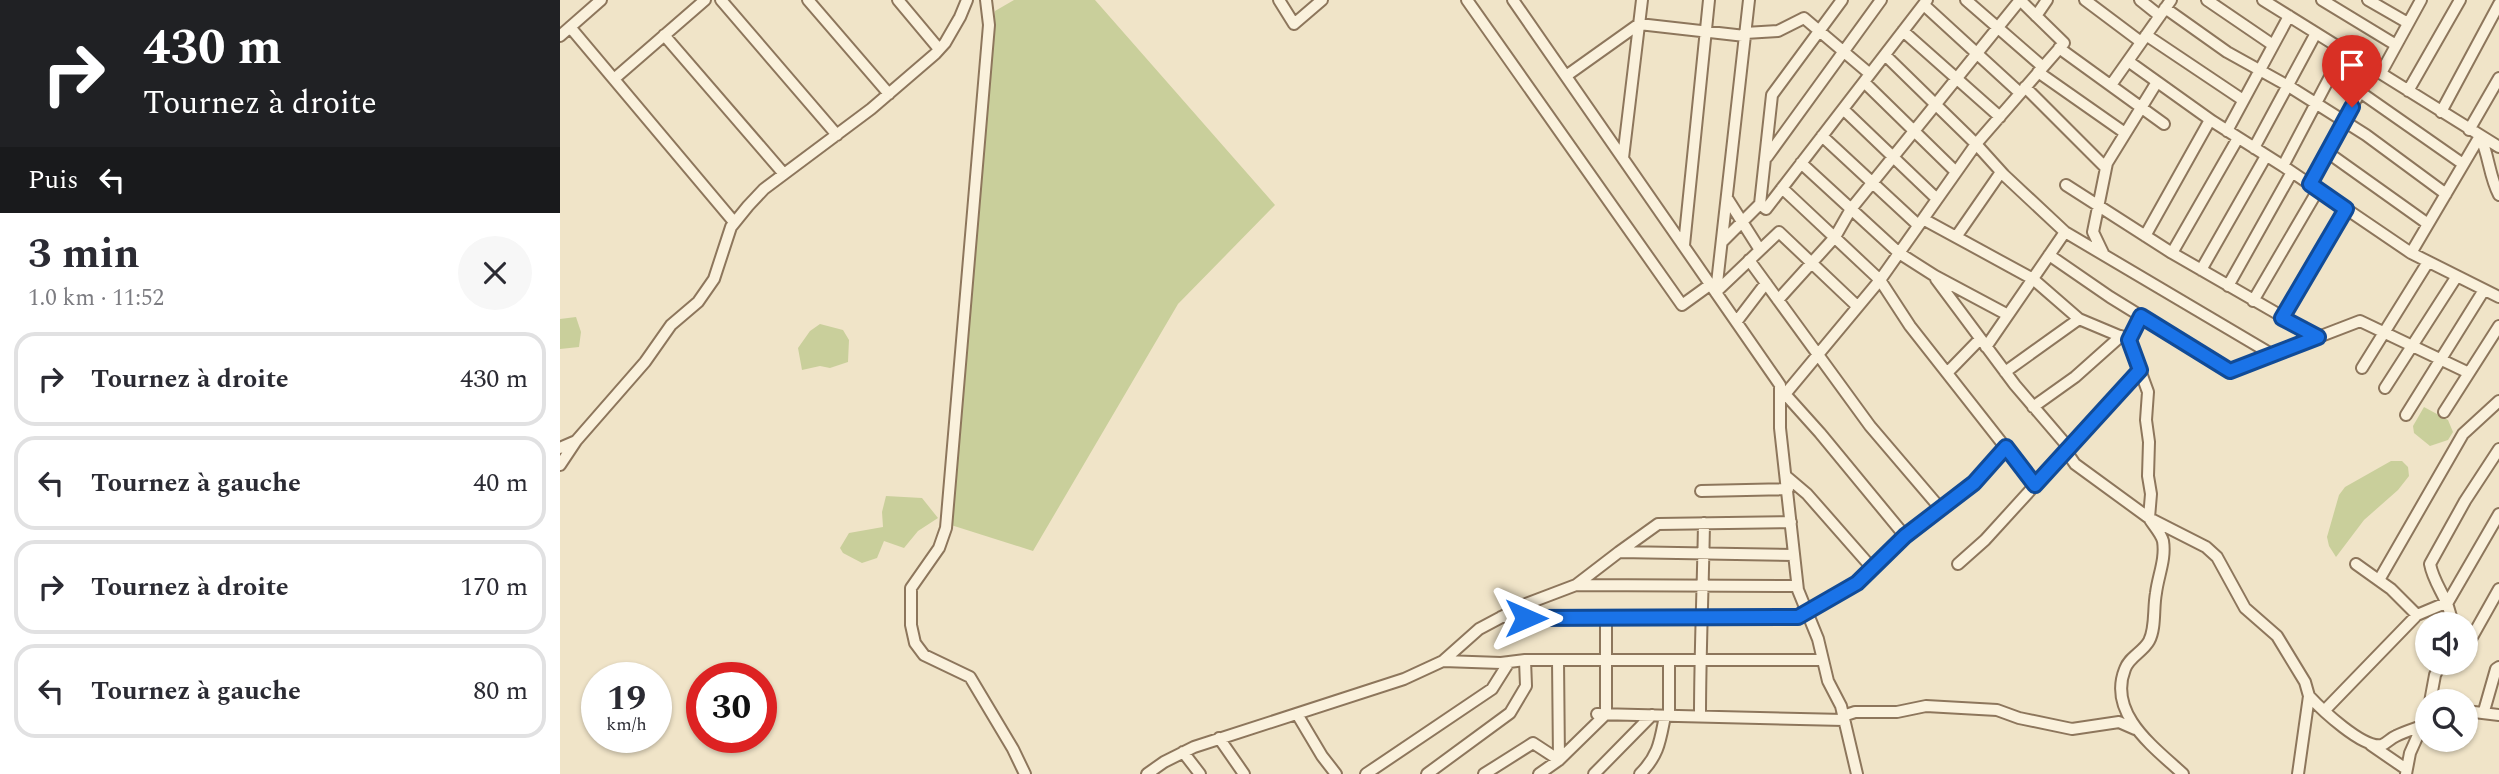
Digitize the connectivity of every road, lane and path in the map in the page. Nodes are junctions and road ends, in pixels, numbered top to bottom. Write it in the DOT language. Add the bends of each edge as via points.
graph roads {
  1 [pos="601,0"];
  2 [pos="705,0"];
  3 [pos="721,0"];
  4 [pos="808,0"];
  5 [pos="898,0"];
  6 [pos="967,0"];
  7 [pos="986,0"];
  8 [pos="1279,0"];
  9 [pos="1321,0"];
  10 [pos="1467,0"];
  11 [pos="1642,0"];
  12 [pos="1710,0"];
  13 [pos="1749,0"];
  14 [pos="1842,0"];
  15 [pos="1881,0"];
  16 [pos="1966,0"];
  17 [pos="2020,0"];
  18 [pos="2048,0"];
  19 [pos="2085,0"];
  20 [pos="2140,0"];
  21 [pos="2207,0"];
  22 [pos="2263,0"];
  23 [pos="2322,0"];
  24 [pos="2368,0"];
  25 [pos="2421,0"];
  26 [pos="2460,0"];
  27 [pos="1926,2"];
  28 [pos="1519,3"];
  29 [pos="2383,4"];
  30 [pos="2499,4"];
  31 [pos="2166,8"];
  32 [pos="2036,16"];
  33 [pos="2289,16"];
  34 [pos="2408,23"];
  35 [pos="1639,24"];
  36 [pos="570,27"];
  37 [pos="1998,28"];
  38 [pos="1819,31"];
  39 [pos="1903,31"];
  40 [pos="1706,32"];
  41 [pos="2316,33"];
  42 [pos="1745,34"];
  43 [pos="664,35"];
  44 [pos="560,36"];
  45 [pos="2144,39"];
  46 [pos="2273,45"];
  47 [pos="2396,45"];
  48 [pos="2059,48"];
  49 [pos="939,49"];
  50 [pos="2344,50"];
  51 [pos="1845,51"];
  52 [pos="1977,54"];
  53 [pos="1885,55"];
  54 [pos="2128,61"];
  55 [pos="2041,70"];
  56 [pos="2260,70"];
  57 [pos="2377,71"];
  58 [pos="1566,76"];
  59 [pos="1867,78"];
  60 [pos="2499,78"];
  61 [pos="614,79"];
  62 [pos="1957,79"];
  63 [pos="2157,82"];
  64 [pos="2111,85"];
  65 [pos="2288,86"];
  66 [pos="2023,90"];
  67 [pos="2408,91"];
  68 [pos="2360,92"];
  69 [pos="889,94"];
  70 [pos="2243,100"];
  71 [pos="2316,103"];
  72 [pos="1936,105"];
  73 [pos="2140,106"];
  74 [pos="1843,109"];
  75 [pos="2441,112"];
  76 [pos="2000,117"];
  77 [pos="2210,120"];
  78 [pos="2343,121"];
  79 [pos="2164,124"];
  80 [pos="2469,130"];
  81 [pos="1914,131"];
  82 [pos="2227,131"];
  83 [pos="2125,133"];
  84 [pos="837,135"];
  85 [pos="1822,136"];
  86 [pos="2480,136"];
  87 [pos="2238,138"];
  88 [pos="1976,144"];
  89 [pos="2254,148"];
  90 [pos="2499,148"];
  91 [pos="2327,152"];
  92 [pos="2266,156"];
  93 [pos="1893,157"];
  94 [pos="1623,158"];
  95 [pos="1765,159"];
  96 [pos="1801,163"];
  97 [pos="2463,164"];
  98 [pos="2106,168"];
  99 [pos="2287,169"];
  100 [pos="1956,172"];
  101 [pos="2001,172"];
  102 [pos="784,174"];
  103 [pos="1872,183"];
  104 [pos="2066,185"];
  105 [pos="2314,187"];
  106 [pos="1782,188"];
  107 [pos="2446,194"];
  108 [pos="2499,195"];
  109 [pos="1727,198"];
  110 [pos="1937,199"];
  111 [pos="1760,204"];
  112 [pos="2100,207"];
  113 [pos="1851,209"];
  114 [pos="2346,209"];
  115 [pos="734,222"];
  116 [pos="1742,222"];
  117 [pos="1921,222"];
  118 [pos="2428,224"];
  119 [pos="2065,232"];
  120 [pos="2145,236"];
  121 [pos="1835,237"];
  122 [pos="1956,237"];
  123 [pos="1722,242"];
  124 [pos="1684,245"];
  125 [pos="1760,250"];
  126 [pos="1899,253"];
  127 [pos="2172,253"];
  128 [pos="2411,253"];
  129 [pos="2103,254"];
  130 [pos="2049,255"];
  131 [pos="1749,260"];
  132 [pos="2428,262"];
  133 [pos="1812,263"];
  134 [pos="2201,270"];
  135 [pos="1935,276"];
  136 [pos="2457,276"];
  137 [pos="1880,279"];
  138 [pos="2033,279"];
  139 [pos="1766,283"];
  140 [pos="2228,286"];
  141 [pos="1714,288"];
  142 [pos="2484,290"];
  143 [pos="2499,297"];
  144 [pos="1778,300"];
  145 [pos="2253,301"];
  146 [pos="1857,306"];
  147 [pos="2008,315"];
  148 [pos="2141,316"];
  149 [pos="2079,318"];
  150 [pos="2282,318"];
  151 [pos="1737,321"];
  152 [pos="2499,326"];
  153 [pos="2384,332"];
  154 [pos="2318,337"];
  155 [pos="2125,338"];
  156 [pos="1983,343"];
  157 [pos="2412,346"];
  158 [pos="1818,354"];
  159 [pos="2273,355"];
  160 [pos="2441,359"];
  161 [pos="2362,368"];
  162 [pos="2140,370"];
  163 [pos="2005,372"];
  164 [pos="1947,373"];
  165 [pos="2469,373"];
  166 [pos="2385,388"];
  167 [pos="1783,396"];
  168 [pos="2499,401"];
  169 [pos="2034,407"];
  170 [pos="2444,412"];
  171 [pos="2406,415"];
  172 [pos="576,441"];
  173 [pos="2006,447"];
  174 [pos="560,448"];
  175 [pos="2067,450"];
  176 [pos="2497,455"];
  177 [pos="560,465"];
  178 [pos="1787,477"];
  179 [pos="2035,485"];
  180 [pos="1788,489"];
  181 [pos="1701,491"];
  182 [pos="1940,508"];
  183 [pos="2499,514"];
  184 [pos="2149,518"];
  185 [pos="1791,522"];
  186 [pos="1704,523"];
  187 [pos="1905,536"];
  188 [pos="1619,552"];
  189 [pos="1704,554"];
  190 [pos="1794,555"];
  191 [pos="1958,564"];
  192 [pos="2356,564"];
  193 [pos="1872,568"];
  194 [pos="2379,580"];
  195 [pos="1576,585"];
  196 [pos="1704,586"];
  197 [pos="1797,586"];
  198 [pos="2498,594"];
  199 [pos="2448,602"];
  200 [pos="1808,611"];
  201 [pos="2424,612"];
  202 [pos="2450,612"];
  203 [pos="2415,613"];
  204 [pos="1501,617"];
  205 [pos="1700,617"];
  206 [pos="2415,617"];
  207 [pos="1606,618"];
  208 [pos="2478,627"];
  209 [pos="1525,660"];
  210 [pos="1559,660"];
  211 [pos="1606,660"];
  212 [pos="1669,660"];
  213 [pos="1700,660"];
  214 [pos="1823,660"];
  215 [pos="1443,661"];
  216 [pos="1509,662"];
  217 [pos="2499,667"];
  218 [pos="2309,696"];
  219 [pos="2323,711"];
  220 [pos="2478,711"];
  221 [pos="2484,711"];
  222 [pos="1297,714"];
  223 [pos="1602,714"];
  224 [pos="1653,715"];
  225 [pos="2499,715"];
  226 [pos="1667,716"];
  227 [pos="1700,716"];
  228 [pos="1843,718"];
  229 [pos="2415,727"];
  230 [pos="2135,729"];
  231 [pos="1219,738"];
  232 [pos="2368,743"];
  233 [pos="2415,743"];
  234 [pos="1183,752"];
  235 [pos="1559,760"];
  236 [pos="2406,771"];
  237 [pos="1025,774"];
  238 [pos="1147,774"];
  239 [pos="1199,774"];
  240 [pos="1244,774"];
  241 [pos="1336,774"];
  242 [pos="1366,774"];
  243 [pos="1427,774"];
  244 [pos="1484,774"];
  245 [pos="1539,774"];
  246 [pos="1594,774"];
  247 [pos="1640,774"];
  248 [pos="1857,774"];
  249 [pos="2183,774"];
  250 [pos="2298,774"];
  1 -- 36 [label="street"];
  2 -- 43 [label="street"];
  3 -- 84 [label="street"];
  4 -- 69 [label="street"];
  5 -- 49 [label="street"];
  6 -- 49 [label="street"];
  7 -- 237 [label="street" via="989,25 946,528 939,548 911,588 911,625 924,655 970,677"];
  8 -- 9 [label="street" via="1294,24"];
  10 -- 141 [label="street" via="1682,305"];
  11 -- 35 [label="street"];
  12 -- 40 [label="street"];
  13 -- 42 [label="street"];
  14 -- 38 [label="street"];
  15 -- 51 [label="street"];
  16 -- 37 [label="street"];
  17 -- 32 [label="street"];
  17 -- 37 [label="street"];
  18 -- 32 [label="street"];
  19 -- 45 [label="street"];
  20 -- 31 [label="street"];
  21 -- 46 [label="street"];
  22 -- 33 [label="street"];
  23 -- 47 [label="street"];
  24 -- 29 [label="street"];
  25 -- 34 [label="street"];
  26 -- 67 [label="street"];
  27 -- 39 [label="street"];
  27 -- 52 [label="street"];
  28 -- 58 [label="street"];
  29 -- 34 [label="street"];
  30 -- 75 [label="street"];
  31 -- 45 [label="street"];
  31 -- 56 [label="street"];
  32 -- 48 [label="street" via="2064,43"];
  33 -- 41 [label="street"];
  33 -- 46 [label="street"];
  34 -- 47 [label="street"];
  35 -- 40 [label="street"];
  35 -- 58 [label="street"];
  35 -- 94 [label="street"];
  36 -- 44 [label="street"];
  36 -- 61 [label="street"];
  37 -- 52 [label="street"];
  37 -- 55 [label="street"];
  38 -- 42 [label="street" via="1804,18 1778,31"];
  38 -- 51 [label="street"];
  38 -- 95 [label="street" via="1772,95"];
  39 -- 53 [label="street"];
  39 -- 62 [label="street"];
  40 -- 42 [label="street"];
  40 -- 124 [label="street"];
  41 -- 50 [label="street"];
  41 -- 65 [label="street"];
  42 -- 109 [label="street"];
  43 -- 61 [label="street"];
  43 -- 102 [label="street"];
  45 -- 54 [label="street"];
  45 -- 70 [label="street"];
  46 -- 56 [label="street"];
  47 -- 57 [label="street"];
  48 -- 55 [label="street"];
  48 -- 64 [label="street"];
  49 -- 69 [label="street"];
  50 -- 57 [label="street"];
  50 -- 71 [label="street"];
  51 -- 59 [label="street"];
  51 -- 95 [label="street"];
  52 -- 62 [label="street"];
  52 -- 66 [label="street"];
  53 -- 59 [label="street"];
  53 -- 72 [label="street"];
  54 -- 63 [label="street"];
  54 -- 64 [label="street"];
  55 -- 66 [label="street"];
  55 -- 83 [label="street"];
  56 -- 65 [label="street"];
  56 -- 70 [label="street"];
  57 -- 67 [label="street"];
  57 -- 68 [label="street"];
  58 -- 94 [label="street"];
  59 -- 74 [label="street"];
  59 -- 81 [label="street"];
  60 -- 80 [label="street"];
  61 -- 115 [label="street"];
  62 -- 72 [label="street"];
  62 -- 76 [label="street"];
  63 -- 73 [label="street"];
  63 -- 77 [label="street"];
  64 -- 73 [label="street"];
  65 -- 71 [label="street"];
  65 -- 89 [label="street"];
  66 -- 76 [label="street"];
  66 -- 98 [label="street"];
  67 -- 75 [label="street"];
  68 -- 78 [label="street"];
  68 -- 97 [label="street"];
  69 -- 84 [label="street"];
  70 -- 82 [label="street"];
  71 -- 78 [label="street"];
  71 -- 99 [label="street"];
  72 -- 81 [label="street"];
  72 -- 88 [label="street"];
  73 -- 79 [label="street"];
  73 -- 83 [label="street"];
  74 -- 85 [label="street"];
  74 -- 93 [label="street"];
  75 -- 80 [label="street"];
  76 -- 88 [label="street"];
  77 -- 82 [label="street"];
  77 -- 120 [label="street"];
  78 -- 91 [label="street"];
  78 -- 107 [label="street"];
  80 -- 86 [label="street"];
  81 -- 93 [label="street"];
  81 -- 100 [label="street"];
  82 -- 87 [label="street"];
  83 -- 98 [label="street"];
  84 -- 102 [label="street"];
  85 -- 96 [label="street"];
  85 -- 103 [label="street"];
  86 -- 90 [label="street"];
  86 -- 97 [label="street"];
  86 -- 108 [label="street"];
  87 -- 89 [label="street"];
  87 -- 127 [label="street"];
  88 -- 100 [label="street"];
  88 -- 101 [label="street"];
  89 -- 92 [label="street"];
  91 -- 105 [label="street"];
  91 -- 118 [label="street"];
  92 -- 99 [label="street"];
  92 -- 134 [label="street"];
  93 -- 103 [label="street"];
  93 -- 110 [label="street"];
  94 -- 124 [label="street"];
  95 -- 111 [label="street"];
  96 -- 106 [label="street"];
  96 -- 113 [label="street"];
  97 -- 107 [label="street"];
  98 -- 112 [label="street"];
  99 -- 105 [label="street"];
  99 -- 140 [label="street"];
  100 -- 110 [label="street"];
  101 -- 119 [label="street"];
  101 -- 122 [label="street"];
  102 -- 115 [label="street"];
  103 -- 113 [label="street"];
  103 -- 117 [label="street"];
  104 -- 112 [label="street"];
  105 -- 114 [label="street"];
  105 -- 145 [label="street"];
  106 -- 111 [label="street" via="1766,209"];
  106 -- 121 [label="street"];
  107 -- 118 [label="street"];
  109 -- 116 [label="street"];
  109 -- 123 [label="street"];
  110 -- 117 [label="street"];
  111 -- 116 [label="street"];
  112 -- 120 [label="street"];
  112 -- 129 [label="street" via="2093,232"];
  113 -- 121 [label="street"];
  113 -- 126 [label="street"];
  114 -- 128 [label="street"];
  114 -- 150 [label="street"];
  115 -- 172 [label="street" via="715,279"];
  116 -- 123 [label="street"];
  116 -- 125 [label="street"];
  117 -- 122 [label="street"];
  117 -- 126 [label="street"];
  118 -- 128 [label="street"];
  119 -- 129 [label="street"];
  119 -- 130 [label="street"];
  120 -- 127 [label="street"];
  121 -- 133 [label="street"];
  121 -- 137 [label="street"];
  122 -- 138 [label="street"];
  123 -- 141 [label="street"];
  124 -- 141 [label="street"];
  125 -- 131 [label="street"];
  125 -- 133 [label="street" via="1779,232"];
  126 -- 135 [label="street"];
  126 -- 137 [label="street"];
  127 -- 134 [label="street"];
  128 -- 132 [label="street"];
  129 -- 159 [label="street"];
  130 -- 138 [label="street"];
  130 -- 148 [label="street"];
  131 -- 139 [label="street"];
  131 -- 141 [label="street"];
  132 -- 136 [label="street"];
  132 -- 153 [label="street"];
  133 -- 144 [label="street"];
  133 -- 146 [label="street"];
  134 -- 140 [label="street"];
  135 -- 147 [label="street"];
  135 -- 156 [label="street"];
  136 -- 142 [label="street"];
  136 -- 157 [label="street"];
  137 -- 146 [label="street"];
  137 -- 164 [label="street"];
  138 -- 147 [label="street"];
  138 -- 149 [label="street"];
  139 -- 144 [label="street"];
  139 -- 151 [label="street"];
  140 -- 145 [label="street"];
  141 -- 151 [label="street"];
  142 -- 143 [label="street"];
  142 -- 160 [label="street"];
  144 -- 158 [label="street"];
  145 -- 150 [label="street"];
  146 -- 158 [label="street"];
  147 -- 156 [label="street"];
  148 -- 155 [label="street"];
  148 -- 159 [label="street" via="2230,371"];
  149 -- 155 [label="street"];
  149 -- 163 [label="street"];
  150 -- 154 [label="street"];
  151 -- 167 [label="street"];
  152 -- 165 [label="street"];
  153 -- 154 [label="street" via="2360,321"];
  153 -- 157 [label="street"];
  153 -- 161 [label="street"];
  154 -- 159 [label="street"];
  155 -- 162 [label="street"];
  155 -- 169 [label="street"];
  156 -- 163 [label="street"];
  156 -- 164 [label="street"];
  157 -- 160 [label="street"];
  157 -- 166 [label="street"];
  158 -- 167 [label="street"];
  158 -- 182 [label="street" via="1870,426"];
  160 -- 165 [label="street"];
  160 -- 171 [label="street"];
  162 -- 175 [label="street"];
  162 -- 184 [label="street" via="2148,392"];
  163 -- 169 [label="street"];
  164 -- 173 [label="street"];
  165 -- 170 [label="street"];
  167 -- 178 [label="street" via="1780,428"];
  167 -- 187 [label="street" via="1820,433"];
  168 -- 194 [label="street" via="2463,434"];
  169 -- 175 [label="street"];
  172 -- 174 [label="street"];
  172 -- 177 [label="street"];
  173 -- 179 [label="street"];
  173 -- 182 [label="street" via="1974,483"];
  175 -- 179 [label="street"];
  175 -- 184 [label="street" via="2076,464"];
  176 -- 199 [label="street" via="2430,564"];
  178 -- 180 [label="street"];
  178 -- 193 [label="street"];
  179 -- 191 [label="street"];
  180 -- 181 [label="street"];
  180 -- 185 [label="street"];
  182 -- 187 [label="street"];
  183 -- 199 [label="street"];
  184 -- 218 [label="street" via="2217,557 2245,608 2277,636"];
  184 -- 230 [label="street" via="2162,538 2163,560 2152,636 2124,671 2121,686"];
  185 -- 186 [label="street"];
  185 -- 190 [label="street"];
  186 -- 188 [label="street" via="1658,524"];
  186 -- 189 [label="street"];
  187 -- 193 [label="street"];
  188 -- 189 [label="street"];
  188 -- 195 [label="street"];
  189 -- 190 [label="street"];
  189 -- 196 [label="street"];
  190 -- 197 [label="street"];
  192 -- 194 [label="street"];
  193 -- 200 [label="street" via="1857,583"];
  194 -- 203 [label="street"];
  195 -- 196 [label="street"];
  195 -- 204 [label="street"];
  196 -- 197 [label="street"];
  196 -- 205 [label="street"];
  197 -- 200 [label="street"];
  198 -- 208 [label="street"];
  199 -- 201 [label="street"];
  199 -- 202 [label="street"];
  200 -- 205 [label="street" via="1798,617"];
  200 -- 214 [label="street"];
  204 -- 207 [label="street"];
  204 -- 215 [label="street" via="1479,629"];
  205 -- 207 [label="street"];
  205 -- 213 [label="street"];
  206 -- 219 [label="street"];
  207 -- 211 [label="street"];
  209 -- 210 [label="street"];
  209 -- 216 [label="street"];
  209 -- 243 [label="street" via="1526,686 1510,713"];
  210 -- 211 [label="street"];
  210 -- 235 [label="street"];
  211 -- 212 [label="street"];
  211 -- 223 [label="street"];
  212 -- 213 [label="street"];
  212 -- 226 [label="street"];
  213 -- 214 [label="street"];
  213 -- 227 [label="street"];
  214 -- 228 [label="street"];
  215 -- 216 [label="street"];
  215 -- 222 [label="street" via="1404,679"];
  216 -- 242 [label="street" via="1492,689"];
  217 -- 221 [label="street"];
  218 -- 219 [label="street"];
  218 -- 250 [label="street"];
  219 -- 232 [label="street"];
  220 -- 221 [label="street"];
  221 -- 225 [label="street"];
  222 -- 231 [label="street"];
  222 -- 241 [label="street"];
  223 -- 224 [label="street"];
  223 -- 235 [label="street"];
  224 -- 226 [label="street"];
  224 -- 246 [label="street"];
  226 -- 227 [label="street"];
  226 -- 247 [label="street" via="1657,752"];
  227 -- 228 [label="street"];
  228 -- 230 [label="street" via="1856,712 1897,712 1926,706 1997,710 2073,729 2119,722"];
  228 -- 248 [label="street"];
  229 -- 232 [label="street" via="2384,744"];
  230 -- 249 [label="street"];
  231 -- 234 [label="street"];
  231 -- 240 [label="street"];
  232 -- 236 [label="street"];
  233 -- 236 [label="street"];
  234 -- 238 [label="street"];
  234 -- 239 [label="street"];
  235 -- 244 [label="street" via="1533,743"];
  235 -- 245 [label="street"];
}
